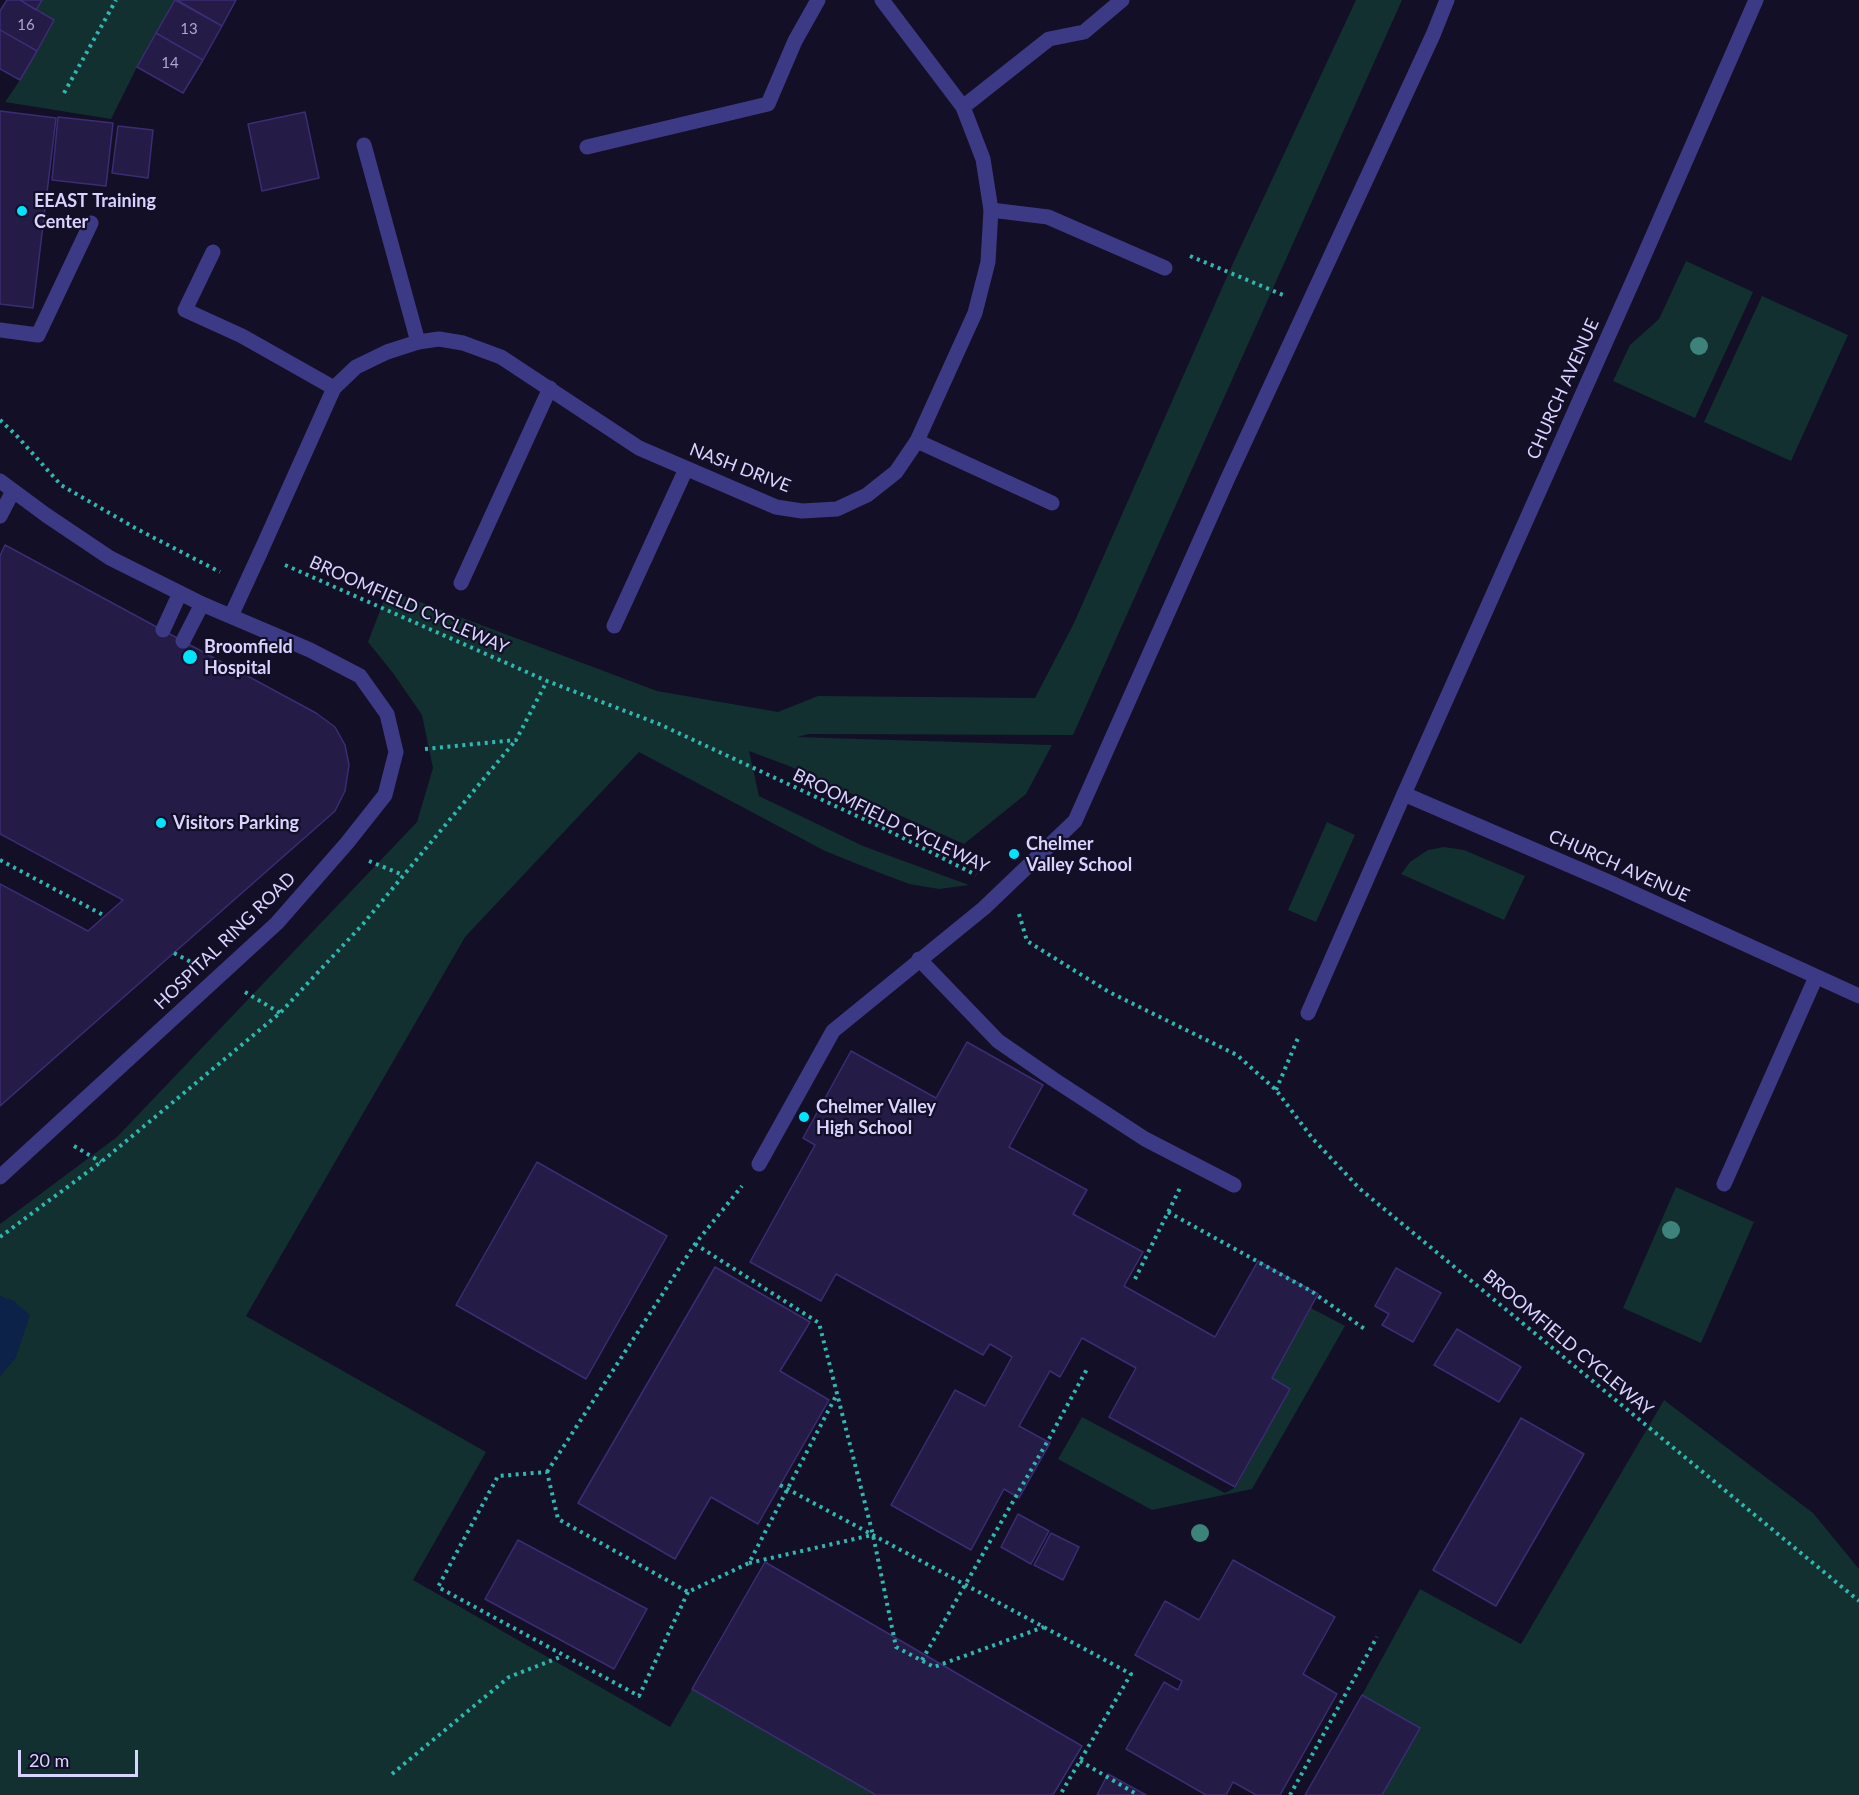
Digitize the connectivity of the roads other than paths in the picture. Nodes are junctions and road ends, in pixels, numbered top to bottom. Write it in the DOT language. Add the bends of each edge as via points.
graph roads {
  1 [pos="818,0"];
  2 [pos="882,0"];
  3 [pos="1122,0"];
  4 [pos="1447,0"];
  5 [pos="1756,0"];
  6 [pos="963,107"];
  7 [pos="364,144"];
  8 [pos="587,147"];
  9 [pos="991,210"];
  10 [pos="91,223"];
  11 [pos="213,252"];
  12 [pos="1165,268"];
  13 [pos="0,330"];
  14 [pos="418,342"];
  15 [pos="334,388"];
  16 [pos="550,388"];
  17 [pos="917,441"];
  18 [pos="686,469"];
  19 [pos="0,481"];
  20 [pos="13,491"];
  21 [pos="1052,503"];
  22 [pos="0,516"];
  23 [pos="461,582"];
  24 [pos="180,593"];
  25 [pos="202,604"];
  26 [pos="231,616"];
  27 [pos="614,626"];
  28 [pos="163,630"];
  29 [pos="183,641"];
  30 [pos="1404,794"];
  31 [pos="919,959"];
  32 [pos="1816,977"];
  33 [pos="1859,996"];
  34 [pos="1308,1013"];
  35 [pos="759,1164"];
  36 [pos="0,1177"];
  37 [pos="1724,1184"];
  38 [pos="1234,1185"];
  1 -- 8 [label="street" via="768,104"];
  2 -- 6 [label="street, NASH DRIVE"];
  3 -- 6 [label="street" via="1084,32 1049,39"];
  4 -- 31 [label="street" via="1075,821 984,908"];
  5 -- 30 [label="street, CHURCH AVENUE"];
  6 -- 9 [label="street, NASH DRIVE" via="983,159"];
  7 -- 14 [label="street"];
  9 -- 12 [label="street" via="1048,217"];
  9 -- 17 [label="street, NASH DRIVE" via="988,262 975,313"];
  10 -- 13 [label="street" via="38,335"];
  11 -- 15 [label="street" via="185,310 242,336"];
  14 -- 15 [label="street, NASH DRIVE" via="356,367"];
  14 -- 16 [label="street, NASH DRIVE" via="439,339 463,343 501,357"];
  15 -- 26 [label="street, NASH DRIVE"];
  16 -- 18 [label="street, NASH DRIVE" via="639,448"];
  16 -- 23 [label="street"];
  17 -- 18 [label="street, NASH DRIVE" via="896,472 867,495 837,509 802,511 776,507"];
  17 -- 21 [label="street"];
  18 -- 27 [label="street"];
  19 -- 20 [label="street, HOSPITAL RING ROAD"];
  20 -- 22 [label="street"];
  20 -- 24 [label="street, HOSPITAL RING ROAD" via="110,558"];
  24 -- 25 [label="street, HOSPITAL RING ROAD"];
  24 -- 28 [label="street"];
  25 -- 26 [label="street, HOSPITAL RING ROAD"];
  25 -- 29 [label="street"];
  26 -- 36 [label="street, HOSPITAL RING ROAD" via="360,676 387,714 396,752 385,795 277,923"];
  30 -- 32 [label="street, CHURCH AVENUE"];
  30 -- 34 [label="street, CHURCH AVENUE"];
  31 -- 35 [label="street" via="833,1031"];
  31 -- 38 [label="street" via="998,1041 1145,1139"];
  32 -- 33 [label="street, CHURCH AVENUE"];
  32 -- 37 [label="street"];
}
